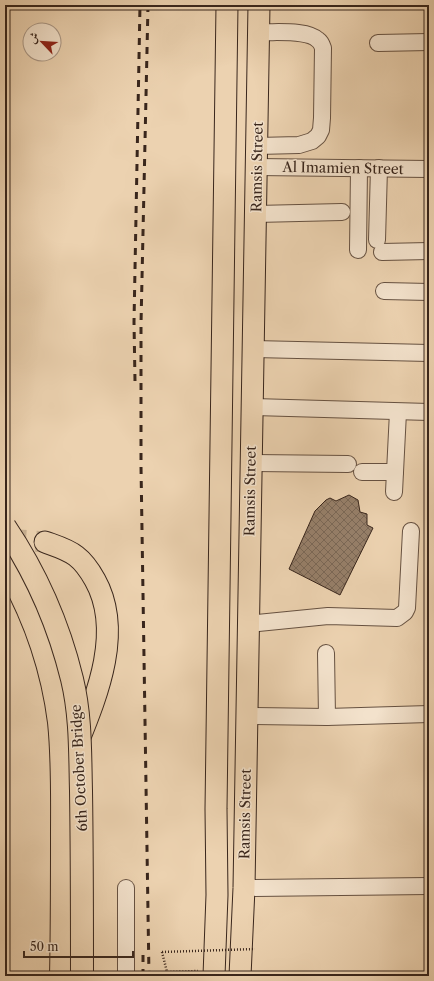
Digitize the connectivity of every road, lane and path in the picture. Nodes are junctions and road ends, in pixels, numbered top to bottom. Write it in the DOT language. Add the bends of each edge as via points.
graph roads {
  1 [pos="227,5"];
  2 [pos="259,5"];
  3 [pos="259,32"];
  4 [pos="429,42"];
  5 [pos="378,43"];
  6 [pos="257,146"];
  7 [pos="256,167"];
  8 [pos="359,168"];
  9 [pos="379,168"];
  10 [pos="429,169"];
  11 [pos="342,212"];
  12 [pos="256,214"];
  13 [pos="358,250"];
  14 [pos="429,251"];
  15 [pos="384,291"];
  16 [pos="429,292"];
  17 [pos="253,348"];
  18 [pos="429,353"];
  19 [pos="252,407"];
  20 [pos="398,412"];
  21 [pos="429,412"];
  22 [pos="251,463"];
  23 [pos="348,464"];
  24 [pos="362,472"];
  25 [pos="395,472"];
  26 [pos="394,492"];
  27 [pos="5,527"];
  28 [pos="411,530"];
  29 [pos="5,535"];
  30 [pos="45,542"];
  31 [pos="5,565"];
  32 [pos="248,624"];
  33 [pos="326,653"];
  34 [pos="429,714"];
  35 [pos="246,716"];
  36 [pos="327,717"];
  37 [pos="429,886"];
  38 [pos="126,888"];
  39 [pos="244,888"];
  40 [pos="255,949"];
  41 [pos="214,973"];
  42 [pos="62,976"];
  43 [pos="70,976"];
  44 [pos="76,976"];
  45 [pos="82,976"];
  46 [pos="126,976"];
  47 [pos="240,976"];
  1 -- 41 [label="main road, Ramsis Street"];
  2 -- 3 [label="main road, Ramsis Street"];
  3 -- 6 [label="main road, Ramsis Street"];
  3 -- 6 [label="street" via="304,33 320,40 323,48 322,118 321,130 312,141 299,145"];
  4 -- 5 [label="street"];
  6 -- 7 [label="main road, Ramsis Street"];
  7 -- 8 [label="street, Al Imamien Street"];
  7 -- 12 [label="main road, Ramsis Street"];
  8 -- 9 [label="street, Al Imamien Street"];
  8 -- 13 [label="street"];
  9 -- 10 [label="street, Al Imamien Street"];
  9 -- 14 [label="street" via="380,246"];
  11 -- 12 [label="street"];
  12 -- 17 [label="main road, Ramsis Street"];
  15 -- 16 [label="street"];
  17 -- 18 [label="street"];
  17 -- 19 [label="main road, Ramsis Street"];
  19 -- 20 [label="street"];
  19 -- 22 [label="main road, Ramsis Street"];
  20 -- 21 [label="street"];
  20 -- 25 [label="street"];
  22 -- 23 [label="street"];
  22 -- 32 [label="main road, Ramsis Street"];
  24 -- 25 [label="street"];
  25 -- 26 [label="street"];
  27 -- 45 [label="highway, 6th October Bridge, bridge" via="35,579 55,626 73,680 80,744 83,858"];
  28 -- 32 [label="street" via="407,608 402,616 328,616"];
  29 -- 44 [label="highway" via="28,572 39,596 52,630 70,705 76,760"];
  30 -- 43 [label="main road" via="67,550 83,563 99,587 105,604 107,622 107,646 102,672 94,704 73,756 71,768"];
  31 -- 42 [label="highway, 6th October Bridge" via="29,612 42,647 58,721 62,758"];
  32 -- 35 [label="main road, Ramsis Street"];
  33 -- 36 [label="street"];
  34 -- 36 [label="street"];
  35 -- 36 [label="street"];
  35 -- 39 [label="main road, Ramsis Street"];
  37 -- 39 [label="street"];
  38 -- 46 [label="street"];
  39 -- 47 [label="main road, Ramsis Street"];
  40 -- 41 [label="path, bridge" via="162,952 166,972"];
}
